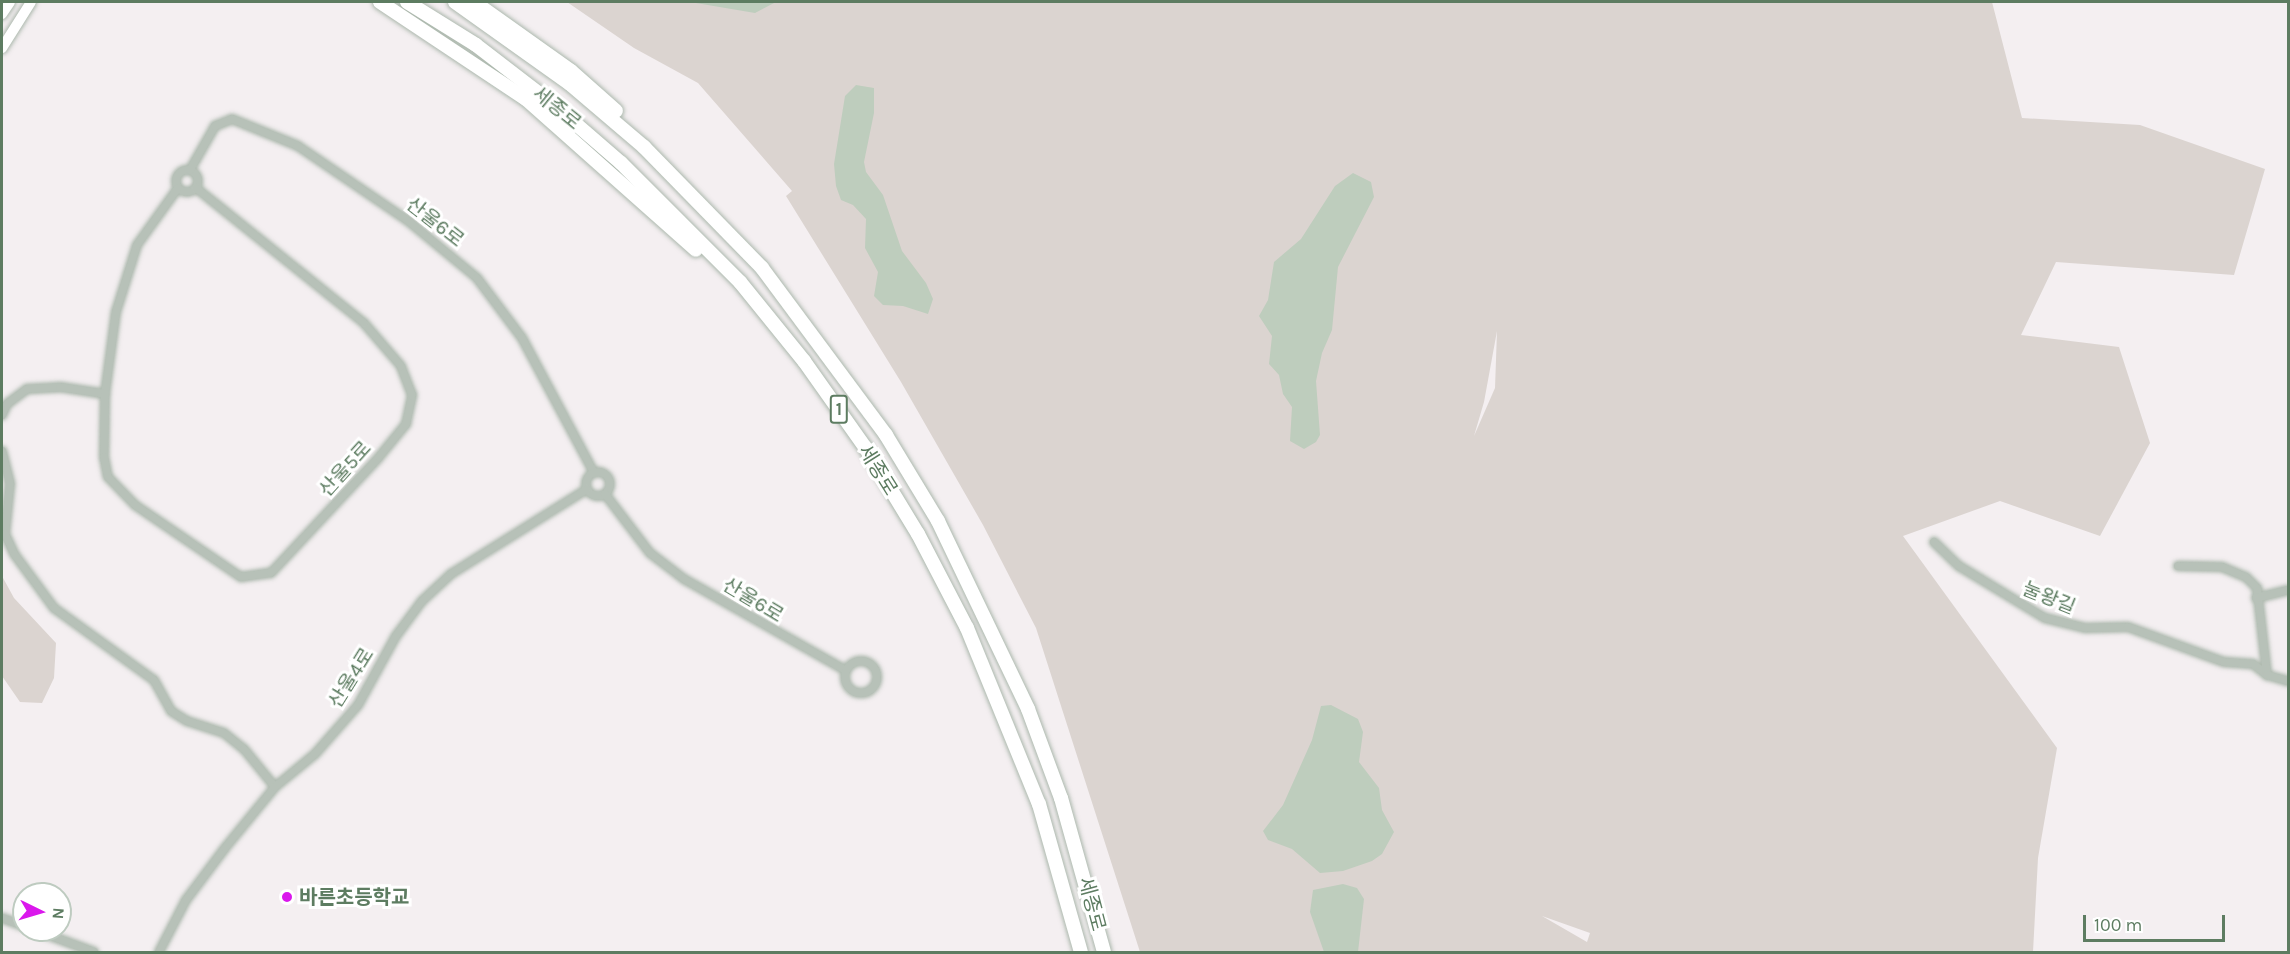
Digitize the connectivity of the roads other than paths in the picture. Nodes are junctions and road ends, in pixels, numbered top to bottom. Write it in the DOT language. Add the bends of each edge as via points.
graph roads {
  1 [pos="10,2"];
  2 [pos="31,2"];
  3 [pos="380,2"];
  4 [pos="407,2"];
  5 [pos="455,2"];
  6 [pos="474,2"];
  7 [pos="2,14"];
  8 [pos="2,48"];
  9 [pos="190,170"];
  10 [pos="177,188"];
  11 [pos="196,188"];
  12 [pos="824,348"];
  13 [pos="804,361"];
  14 [pos="105,394"];
  15 [pos="2,415"];
  16 [pos="2,451"];
  17 [pos="594,473"];
  18 [pos="587,489"];
  19 [pos="605,494"];
  20 [pos="1935,542"];
  21 [pos="2178,566"];
  22 [pos="2289,590"];
  23 [pos="2256,598"];
  24 [pos="845,670"];
  25 [pos="2267,675"];
  26 [pos="2289,681"];
  27 [pos="275,787"];
  28 [pos="67,942"];
  29 [pos="94,952"];
  30 [pos="159,952"];
  31 [pos="1081,952"];
  32 [pos="1104,952"];
  1 -- 7 [label="main road"];
  2 -- 8 [label="main road"];
  3 -- 13 [label="highway" via="526,99 721,273"];
  4 -- 13 [label="highway, 세종로 / 1" via="484,52 621,163 740,282"];
  5 -- 12 [label="highway, 세종로 / 1" via="570,84 644,147 762,268"];
  6 -- 12 [label="highway" via="571,71 662,153 774,273"];
  9 -- 10 [label="street" via="177,175"];
  9 -- 11 [label="street" via="197,177"];
  9 -- 17 [label="street, 산울6로" via="215,126 232,119 298,146 407,220 477,278 522,338"];
  10 -- 11 [label="street" via="187,193"];
  10 -- 14 [label="street, 산울5로" via="136,245 116,312"];
  11 -- 14 [label="street, 산울5로" via="364,322 401,366 412,395 406,424 271,573 242,578 135,505 108,477 104,457"];
  12 -- 32 [label="highway, 세종로 / 1" via="938,521 986,614 1028,709 1061,798"];
  13 -- 31 [label="highway, 세종로 / 1" via="895,496 967,628 1040,804"];
  14 -- 15 [label="street" via="60,387 27,389 8,404"];
  16 -- 27 [label="street" via="10,484 5,534 15,555 54,608 154,680 171,711 187,721 224,733 244,749"];
  17 -- 18 [label="street" via="587,481"];
  17 -- 19 [label="street" via="608,478"];
  18 -- 19 [label="street" via="594,496"];
  18 -- 27 [label="street, 산울4로" via="451,574 422,601 396,636 358,705 315,754"];
  19 -- 24 [label="street, 산울6로" via="650,553 684,579"];
  20 -- 25 [label="street, 눌왕길" via="1959,566 2045,618 2073,627 2128,627 2224,662 2253,664"];
  21 -- 23 [label="street" via="2222,567 2246,577 2257,588"];
  22 -- 23 [label="street"];
  23 -- 25 [label="street"];
  24 -- 24 [label="street" via="844,681 856,692 867,692 877,680 872,665 863,660 852,662"];
  25 -- 26 [label="street, 눌왕길"];
  27 -- 30 [label="street, 산울4로" via="186,900"];
  28 -- 29 [label="street"];
}
